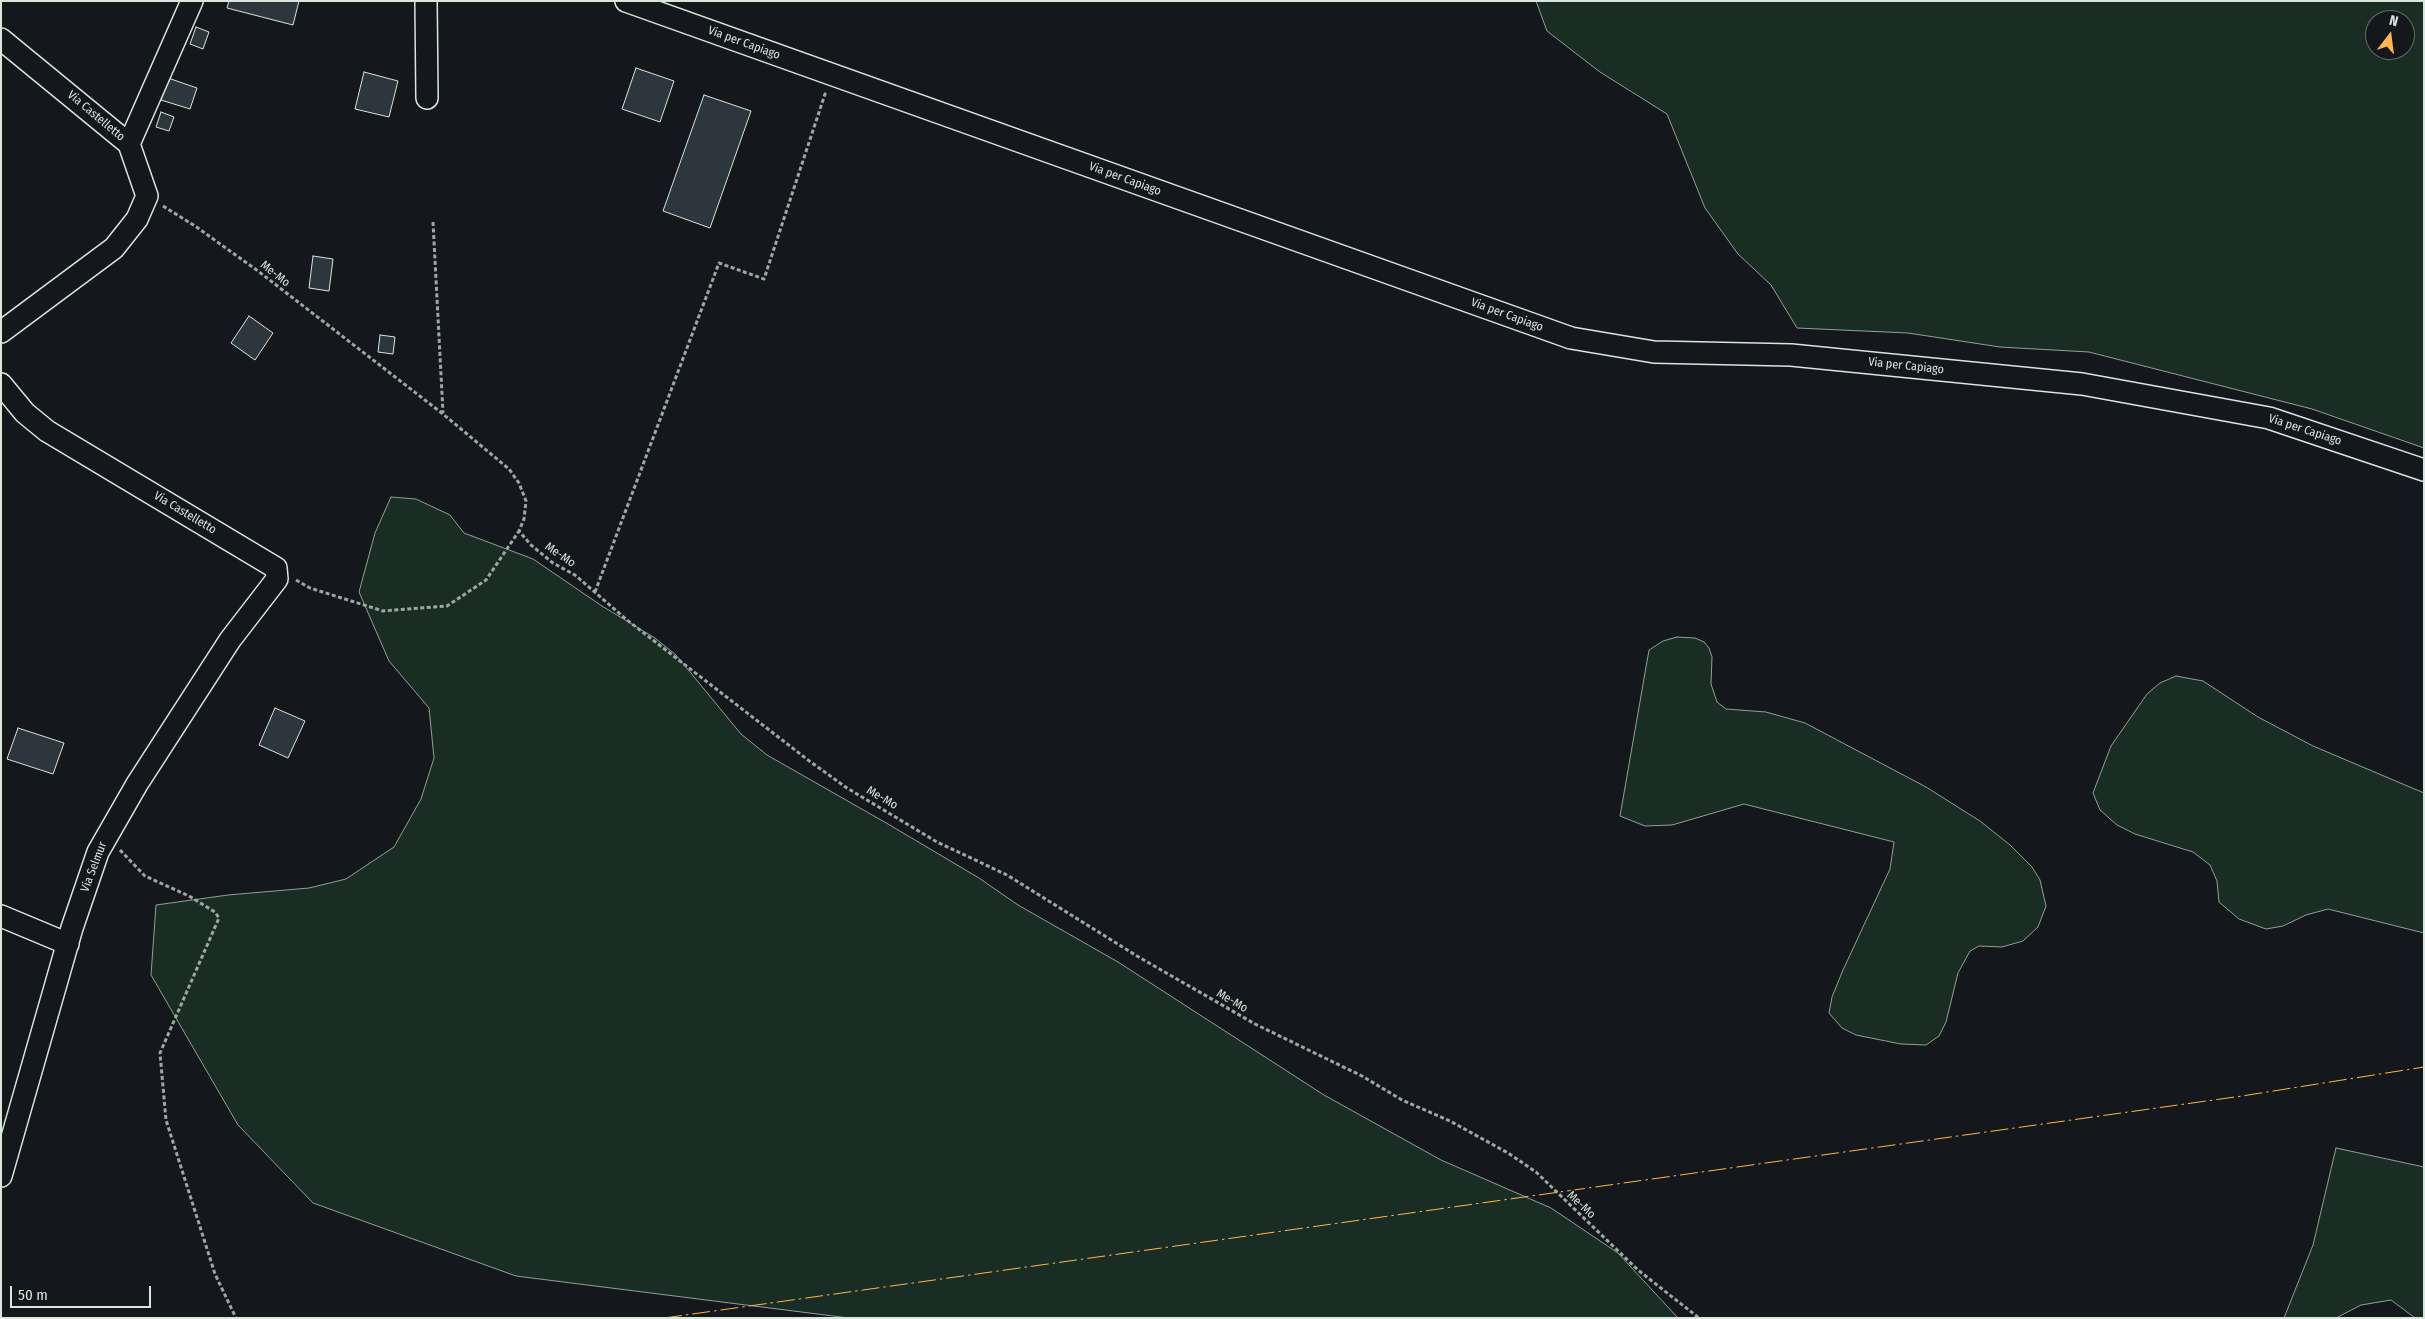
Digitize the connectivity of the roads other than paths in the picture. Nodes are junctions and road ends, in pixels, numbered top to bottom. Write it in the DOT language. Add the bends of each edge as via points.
graph roads {
  1 [pos="192,1"];
  2 [pos="426,1"];
  3 [pos="626,1"];
  4 [pos="1,39"];
  5 [pos="427,98"];
  6 [pos="129,144"];
  7 [pos="1,332"];
  8 [pos="1,384"];
  9 [pos="2424,470"];
  10 [pos="276,568"];
  11 [pos="1,916"];
  12 [pos="68,944"];
  13 [pos="1,1176"];
  1 -- 6 [label="street"];
  2 -- 5 [label="street"];
  3 -- 9 [label="street, Via per Capiago" via="1571,338 1654,352 1791,355 2082,384 2269,418"];
  4 -- 6 [label="street, Via Castelletto"];
  6 -- 7 [label="street, Via Castelletto" via="147,196 136,219 114,248"];
  8 -- 10 [label="street, Via Castelletto" via="25,413 47,432"];
  10 -- 12 [label="street, Via Selmur" via="277,579 230,640 140,779 98,852"];
  11 -- 12 [label="street"];
  12 -- 13 [label="street, Via Selmur"];
}
